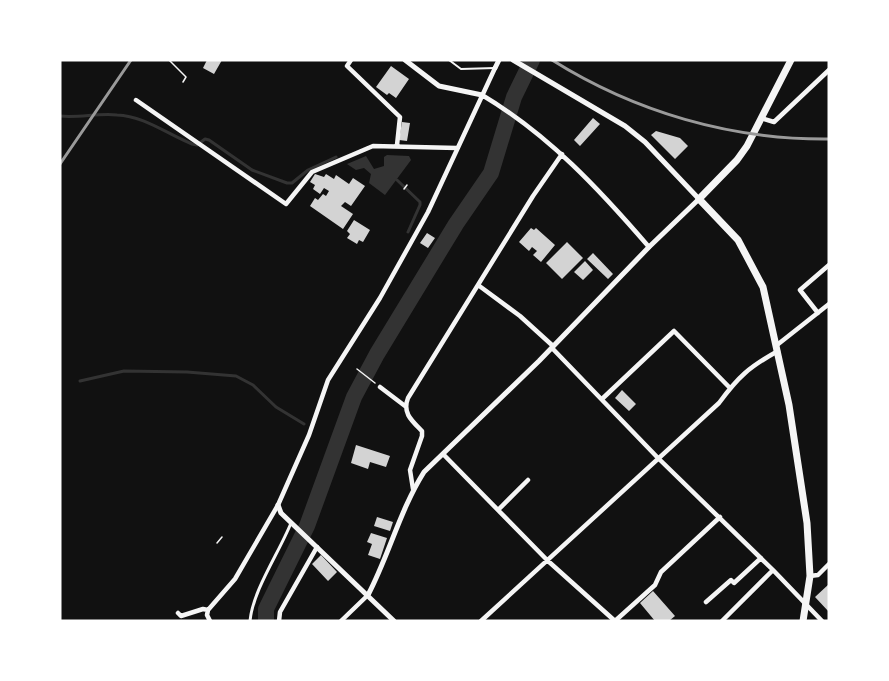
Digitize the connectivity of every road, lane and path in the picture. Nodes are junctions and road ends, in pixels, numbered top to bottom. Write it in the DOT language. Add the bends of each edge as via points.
graph roads {
  1 [pos="169,60"];
  2 [pos="351,60"];
  3 [pos="405,60"];
  4 [pos="449,60"];
  5 [pos="499,60"];
  6 [pos="514,61"];
  7 [pos="788,62"];
  8 [pos="495,68"];
  9 [pos="829,69"];
  10 [pos="183,81"];
  11 [pos="483,95"];
  12 [pos="136,100"];
  13 [pos="761,118"];
  14 [pos="397,145"];
  15 [pos="456,148"];
  16 [pos="562,154"];
  17 [pos="407,185"];
  18 [pos="404,189"];
  19 [pos="699,199"];
  20 [pos="649,247"];
  21 [pos="829,266"];
  22 [pos="478,285"];
  23 [pos="829,304"];
  24 [pos="824,309"];
  25 [pos="818,314"];
  26 [pos="829,314"];
  27 [pos="552,347"];
  28 [pos="777,348"];
  29 [pos="357,369"];
  30 [pos="380,387"];
  31 [pos="730,388"];
  32 [pos="602,399"];
  33 [pos="405,406"];
  34 [pos="443,454"];
  35 [pos="658,458"];
  36 [pos="528,480"];
  37 [pos="413,489"];
  38 [pos="278,505"];
  39 [pos="498,510"];
  40 [pos="720,517"];
  41 [pos="293,524"];
  42 [pos="222,537"];
  43 [pos="217,543"];
  44 [pos="315,546"];
  45 [pos="761,558"];
  46 [pos="548,561"];
  47 [pos="829,564"];
  48 [pos="773,570"];
  49 [pos="810,576"];
  50 [pos="368,595"];
  51 [pos="706,602"];
  52 [pos="806,603"];
  53 [pos="208,610"];
  54 [pos="178,613"];
  55 [pos="210,621"];
  56 [pos="250,621"];
  57 [pos="279,621"];
  58 [pos="341,621"];
  59 [pos="394,621"];
  60 [pos="481,621"];
  61 [pos="615,621"];
  62 [pos="722,621"];
  63 [pos="803,621"];
  64 [pos="822,621"];
  1 -- 10 [label="path" via="186,77"];
  2 -- 14 [label="street" via="347,66 400,117"];
  3 -- 11 [label="street" via="439,86"];
  4 -- 8 [label="lane" via="461,69"];
  5 -- 8 [label="street"];
  6 -- 19 [label="street" via="625,126"];
  7 -- 13 [label="main road"];
  8 -- 11 [label="street"];
  9 -- 13 [label="street" via="774,122"];
  11 -- 15 [label="street"];
  11 -- 16 [label="street"];
  12 -- 14 [label="street" via="286,204 312,172 373,146"];
  13 -- 19 [label="main road" via="737,160"];
  14 -- 15 [label="street"];
  15 -- 38 [label="street" via="423,222 328,380"];
  16 -- 20 [label="street"];
  16 -- 22 [label="street"];
  17 -- 18 [label="path"];
  19 -- 20 [label="street"];
  19 -- 28 [label="main road" via="738,240 763,287"];
  20 -- 27 [label="street"];
  21 -- 25 [label="street" via="800,290"];
  22 -- 27 [label="street" via="520,316"];
  22 -- 33 [label="street"];
  23 -- 24 [label="street"];
  24 -- 25 [label="street"];
  24 -- 26 [label="street"];
  25 -- 28 [label="street"];
  27 -- 32 [label="street"];
  27 -- 34 [label="street"];
  28 -- 31 [label="street" via="752,365"];
  28 -- 49 [label="main road" via="807,523"];
  29 -- 30 [label="path"];
  30 -- 33 [label="street"];
  31 -- 32 [label="street" via="674,331"];
  31 -- 35 [label="street" via="719,403"];
  32 -- 35 [label="street"];
  33 -- 37 [label="street" via="410,419 422,431 410,470"];
  34 -- 37 [label="street"];
  34 -- 39 [label="street"];
  35 -- 40 [label="street"];
  35 -- 46 [label="street"];
  36 -- 39 [label="street"];
  37 -- 50 [label="street"];
  38 -- 41 [label="street"];
  38 -- 53 [label="street" via="235,579"];
  39 -- 46 [label="street"];
  40 -- 45 [label="street"];
  40 -- 61 [label="street"];
  41 -- 44 [label="street"];
  41 -- 56 [label="street" via="258,592"];
  42 -- 43 [label="path"];
  44 -- 50 [label="street"];
  44 -- 57 [label="street"];
  45 -- 48 [label="street"];
  45 -- 51 [label="street"];
  46 -- 60 [label="street"];
  46 -- 61 [label="street"];
  47 -- 49 [label="street" via="818,575"];
  48 -- 52 [label="street"];
  48 -- 62 [label="street"];
  49 -- 52 [label="main road"];
  50 -- 58 [label="street"];
  50 -- 59 [label="street"];
  52 -- 63 [label="main road"];
  52 -- 64 [label="street"];
  53 -- 54 [label="street" via="181,616"];
  53 -- 55 [label="street"];
}
